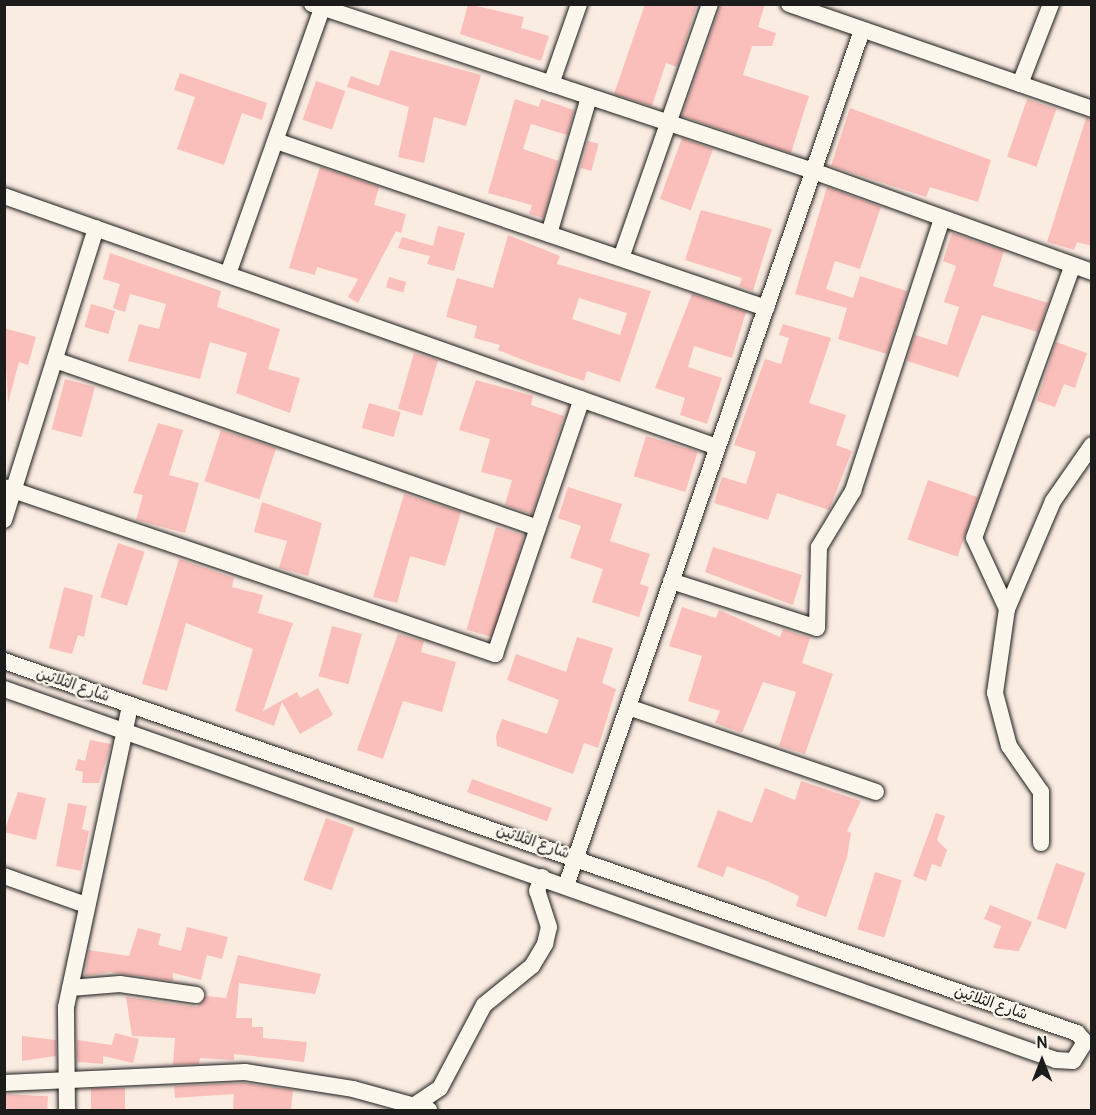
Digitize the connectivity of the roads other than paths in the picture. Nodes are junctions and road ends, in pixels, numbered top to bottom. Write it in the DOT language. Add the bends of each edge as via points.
graph roads {
  1 [pos="579,4"];
  2 [pos="710,4"];
  3 [pos="789,4"];
  4 [pos="1051,4"];
  5 [pos="317,6"];
  6 [pos="862,30"];
  7 [pos="551,84"];
  8 [pos="1020,84"];
  9 [pos="589,97"];
  10 [pos="1092,109"];
  11 [pos="668,123"];
  12 [pos="276,141"];
  13 [pos="813,171"];
  14 [pos="4,196"];
  15 [pos="942,219"];
  16 [pos="96,228"];
  17 [pos="549,234"];
  18 [pos="621,258"];
  19 [pos="1073,265"];
  20 [pos="1092,272"];
  21 [pos="228,274"];
  22 [pos="766,308"];
  23 [pos="55,360"];
  24 [pos="582,399"];
  25 [pos="1092,445"];
  26 [pos="717,447"];
  27 [pos="9,489"];
  28 [pos="4,520"];
  29 [pos="538,528"];
  30 [pos="671,581"];
  31 [pos="1007,609"];
  32 [pos="4,661"];
  33 [pos="4,689"];
  34 [pos="130,705"];
  35 [pos="628,707"];
  36 [pos="123,730"];
  37 [pos="876,792"];
  38 [pos="1041,843"];
  39 [pos="576,857"];
  40 [pos="4,876"];
  41 [pos="542,877"];
  42 [pos="566,886"];
  43 [pos="86,905"];
  44 [pos="69,988"];
  45 [pos="196,995"];
  46 [pos="68,1080"];
  47 [pos="4,1083"];
  48 [pos="422,1108"];
  49 [pos="67,1110"];
  1 -- 7 [label="street"];
  2 -- 11 [label="street"];
  3 -- 6 [label="street"];
  4 -- 8 [label="street"];
  5 -- 7 [label="street"];
  5 -- 12 [label="street"];
  6 -- 8 [label="street"];
  6 -- 13 [label="street"];
  7 -- 9 [label="street"];
  8 -- 10 [label="street"];
  9 -- 11 [label="street"];
  9 -- 17 [label="street"];
  11 -- 13 [label="street"];
  11 -- 18 [label="street"];
  12 -- 17 [label="street"];
  12 -- 21 [label="street"];
  13 -- 15 [label="street"];
  13 -- 22 [label="street"];
  14 -- 16 [label="street"];
  15 -- 19 [label="street"];
  15 -- 30 [label="street" via="853,490 819,547 817,628"];
  16 -- 21 [label="street"];
  16 -- 23 [label="street"];
  17 -- 18 [label="street"];
  18 -- 22 [label="street"];
  19 -- 20 [label="street"];
  19 -- 31 [label="street" via="974,538"];
  21 -- 24 [label="street"];
  22 -- 26 [label="street"];
  23 -- 27 [label="street"];
  23 -- 29 [label="street"];
  24 -- 26 [label="street"];
  24 -- 29 [label="street"];
  25 -- 31 [label="street" via="1053,501"];
  26 -- 30 [label="street"];
  27 -- 28 [label="street"];
  27 -- 29 [label="street" via="495,654"];
  30 -- 35 [label="street"];
  31 -- 38 [label="street" via="995,693 1009,746 1041,792"];
  32 -- 34 [label="street, شارع الثلاثين"];
  33 -- 36 [label="street, شارع الثلاثين"];
  34 -- 36 [label="street"];
  34 -- 39 [label="street, شارع الثلاثين"];
  35 -- 37 [label="street"];
  35 -- 39 [label="street"];
  36 -- 41 [label="street, شارع الثلاثين"];
  36 -- 43 [label="street"];
  39 -- 42 [label="street"];
  39 -- 42 [label="street, شارع الثلاثين" via="1077,1033 1085,1042 1073,1061 1056,1060"];
  40 -- 43 [label="street"];
  41 -- 42 [label="street, شارع الثلاثين"];
  41 -- 48 [label="street" via="537,891 549,927 545,944 532,966 484,1005 440,1088"];
  43 -- 44 [label="street"];
  44 -- 45 [label="street" via="120,984"];
  44 -- 46 [label="street"];
  46 -- 47 [label="street"];
  46 -- 48 [label="street" via="245,1072 291,1076"];
  46 -- 49 [label="street"];
}
